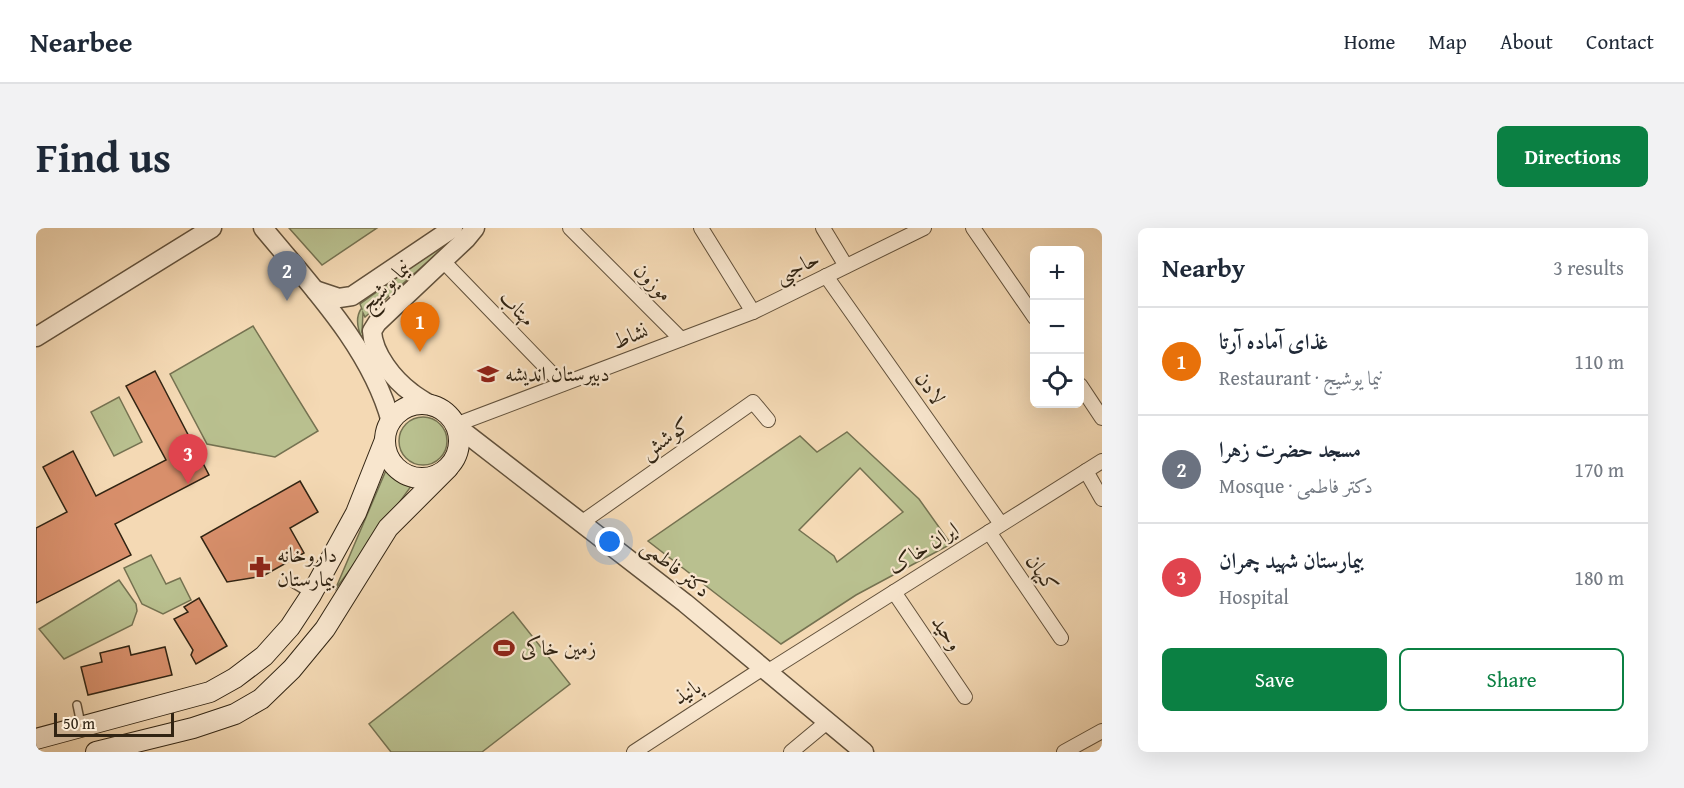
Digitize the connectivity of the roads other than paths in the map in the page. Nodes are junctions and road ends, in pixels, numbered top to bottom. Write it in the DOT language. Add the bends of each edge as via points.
graph roads {
  1 [pos="212,228"];
  2 [pos="263,228"];
  3 [pos="453,228"];
  4 [pos="475,228"];
  5 [pos="570,228"];
  6 [pos="701,228"];
  7 [pos="823,228"];
  8 [pos="924,228"];
  9 [pos="973,228"];
  10 [pos="443,261"];
  11 [pos="846,266"];
  12 [pos="826,276"];
  13 [pos="315,290"];
  14 [pos="1030,311"];
  15 [pos="753,312"];
  16 [pos="36,337"];
  17 [pos="681,339"];
  18 [pos="562,384"];
  19 [pos="1084,391"];
  20 [pos="432,406"];
  21 [pos="1102,418"];
  22 [pos="768,420"];
  23 [pos="455,424"];
  24 [pos="388,431"];
  25 [pos="1102,461"];
  26 [pos="448,468"];
  27 [pos="1086,471"];
  28 [pos="1102,499"];
  29 [pos="581,523"];
  30 [pos="995,528"];
  31 [pos="303,589"];
  32 [pos="894,592"];
  33 [pos="336,612"];
  34 [pos="1061,638"];
  35 [pos="765,670"];
  36 [pos="965,697"];
  37 [pos="77,705"];
  38 [pos="827,722"];
  39 [pos="82,726"];
  40 [pos="1102,730"];
  41 [pos="36,739"];
  42 [pos="96,752"];
  43 [pos="634,752"];
  44 [pos="791,752"];
  45 [pos="864,752"];
  46 [pos="1064,752"];
  1 -- 16 [label="street"];
  2 -- 13 [label="street"];
  3 -- 13 [label="street, نیما یوشیج" via="352,297 339,298"];
  4 -- 10 [label="street, نیما یوشیج"];
  5 -- 17 [label="street, موزون"];
  6 -- 15 [label="street"];
  7 -- 11 [label="street"];
  8 -- 11 [label="street, حاجبی"];
  9 -- 14 [label="street"];
  10 -- 18 [label="street, مهتاب"];
  10 -- 20 [label="street, نیما یوشیج" via="372,331 375,348 397,380"];
  11 -- 12 [label="street, حاجبی"];
  12 -- 15 [label="street, حاجبی"];
  12 -- 30 [label="street, لادن"];
  13 -- 24 [label="street" via="357,348 379,388"];
  15 -- 17 [label="street, نشاط"];
  17 -- 18 [label="street, نشاط"];
  18 -- 23 [label="street, نشاط"];
  19 -- 21 [label="street"];
  20 -- 23 [label="main road" via="446,413"];
  20 -- 24 [label="main road" via="413,405 404,409"];
  22 -- 29 [label="street, کوشش" via="753,402"];
  23 -- 26 [label="main road" via="458,452"];
  23 -- 29 [label="street, دکتر فاطمی"];
  24 -- 26 [label="main road" via="386,450 403,473 422,478"];
  24 -- 31 [label="main road" via="356,513"];
  25 -- 27 [label="street, ایران خاک"];
  26 -- 33 [label="main road" via="388,528"];
  27 -- 28 [label="street"];
  27 -- 30 [label="street, ایران خاک"];
  29 -- 35 [label="street, دکتر فاطمی"];
  30 -- 32 [label="street, ایران خاک"];
  30 -- 34 [label="street, کیهان"];
  31 -- 33 [label="main road"];
  31 -- 39 [label="main road" via="290,627 264,656 229,682 210,692"];
  32 -- 35 [label="street, ایران خاک"];
  32 -- 36 [label="street, وحید"];
  33 -- 42 [label="main road" via="292,669 250,706 193,728"];
  35 -- 38 [label="street, دکتر فاطمی"];
  35 -- 43 [label="street, پانیذ"];
  37 -- 39 [label="lane"];
  38 -- 44 [label="street"];
  38 -- 45 [label="street, دکتر فاطمی"];
  39 -- 41 [label="main road"];
  40 -- 46 [label="street"];
}
